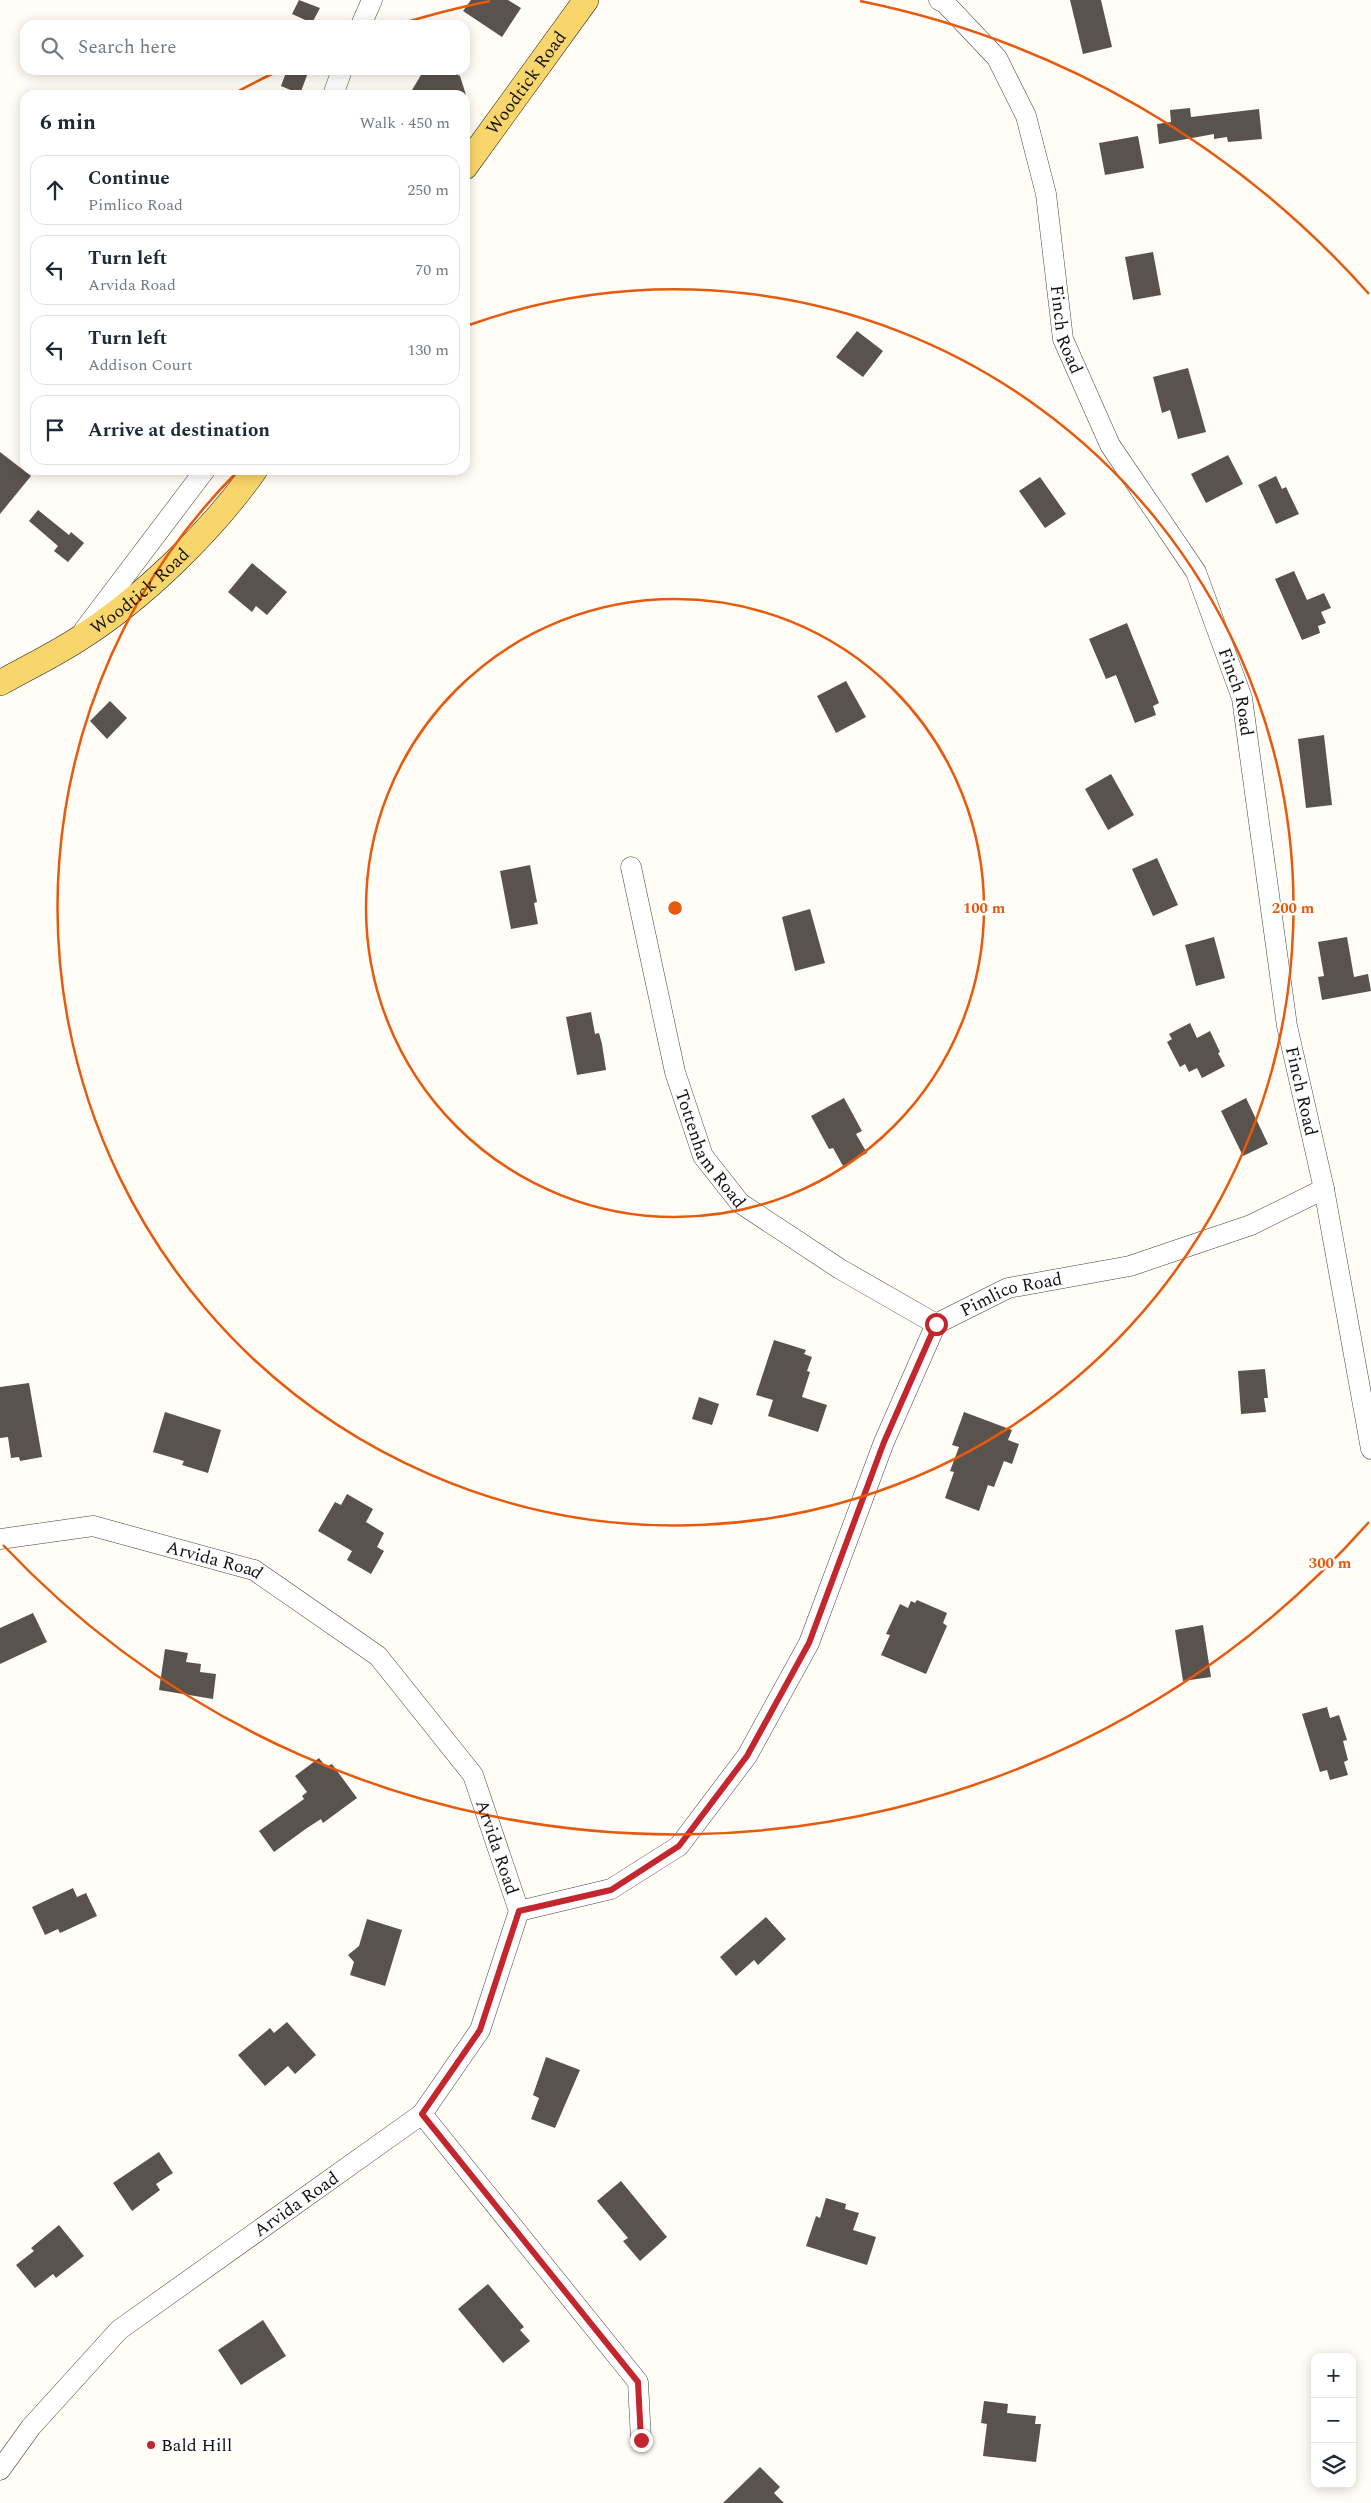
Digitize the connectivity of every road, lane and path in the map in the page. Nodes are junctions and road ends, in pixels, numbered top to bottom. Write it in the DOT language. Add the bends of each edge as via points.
graph roads {
  1 [pos="372,0"];
  2 [pos="586,0"];
  3 [pos="939,0"];
  4 [pos="363,20"];
  5 [pos="340,75"];
  6 [pos="335,90"];
  7 [pos="470,160"];
  8 [pos="201,475"];
  9 [pos="251,475"];
  10 [pos="76,641"];
  11 [pos="0,683"];
  12 [pos="631,868"];
  13 [pos="1324,1189"];
  14 [pos="936,1324"];
  15 [pos="1371,1449"];
  16 [pos="0,1539"];
  17 [pos="519,1911"];
  18 [pos="422,2114"];
  19 [pos="641,2440"];
  20 [pos="0,2470"];
  1 -- 4 [label="street"];
  2 -- 7 [label="main road, Woodtick Road"];
  3 -- 13 [label="street, Finch Road" via="997,58 1026,116 1046,194 1063,339 1110,445 1196,572 1242,698 1287,1026"];
  5 -- 6 [label="street"];
  8 -- 10 [label="street"];
  9 -- 10 [label="main road, Woodtick Road" via="237,495 155,582"];
  10 -- 11 [label="main road, Woodtick Road"];
  12 -- 14 [label="street, Tottenham Road" via="675,1072 703,1156 740,1202 840,1269"];
  13 -- 14 [label="street, Pimlico Road" via="1242,1228 1130,1266 1008,1288"];
  13 -- 15 [label="street, Finch Road"];
  14 -- 17 [label="street" via="884,1442 809,1643 747,1756 679,1846 611,1890"];
  16 -- 17 [label="street, Arvida Road" via="93,1526 254,1570 378,1656 473,1775"];
  17 -- 18 [label="street, Arvida Road" via="480,2030"];
  18 -- 19 [label="street" via="638,2382"];
  18 -- 20 [label="street, Arvida Road" via="119,2330 31,2426"];
}
